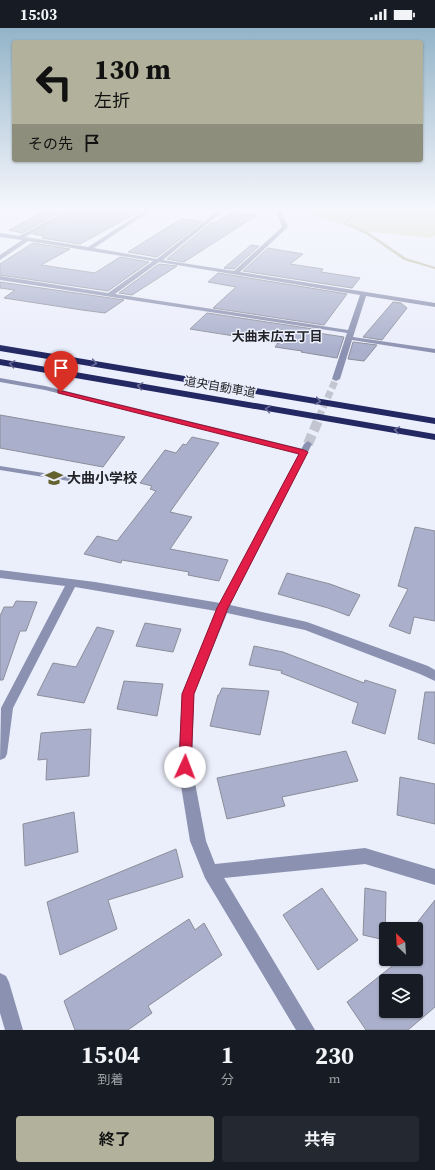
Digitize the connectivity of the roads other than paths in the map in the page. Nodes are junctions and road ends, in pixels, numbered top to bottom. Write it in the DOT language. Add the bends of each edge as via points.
graph roads {
  1 [pos="146,258"];
  2 [pos="162,258"];
  3 [pos="252,258"];
  4 [pos="159,260"];
  5 [pos="235,273"];
  6 [pos="0,278"];
  7 [pos="363,294"];
  8 [pos="109,295"];
  9 [pos="435,306"];
  10 [pos="350,335"];
  11 [pos="0,348"];
  12 [pos="435,351"];
  13 [pos="0,362"];
  14 [pos="336,379"];
  15 [pos="0,380"];
  16 [pos="435,421"];
  17 [pos="435,437"];
  18 [pos="306,448"];
  19 [pos="0,468"];
  20 [pos="75,480"];
  21 [pos="0,574"];
  22 [pos="72,583"];
  23 [pos="223,608"];
  24 [pos="435,676"];
  25 [pos="3,708"];
  26 [pos="0,754"];
  27 [pos="212,872"];
  28 [pos="435,877"];
  29 [pos="0,982"];
  30 [pos="14,1030"];
  31 [pos="306,1030"];
  1 -- 4 [label="street"];
  2 -- 4 [label="street"];
  3 -- 5 [label="street"];
  4 -- 5 [label="street"];
  4 -- 8 [label="street"];
  5 -- 7 [label="street"];
  6 -- 8 [label="street"];
  7 -- 9 [label="street"];
  7 -- 10 [label="street"];
  8 -- 10 [label="street"];
  10 -- 12 [label="street"];
  10 -- 14 [label="street"];
  11 -- 16 [label="highway, 道央自動車道, one-way"];
  17 -- 13 [label="highway, 道央自動車道, one-way"];
  15 -- 18 [label="lane"];
  18 -- 23 [label="street"];
  19 -- 20 [label="lane"];
  21 -- 22 [label="street"];
  22 -- 23 [label="street"];
  22 -- 25 [label="street"];
  23 -- 24 [label="street" via="307,626"];
  23 -- 27 [label="street" via="188,694 185,767 198,841"];
  25 -- 26 [label="street"];
  27 -- 28 [label="street" via="364,856"];
  27 -- 31 [label="street"];
  29 -- 30 [label="street"];
}
